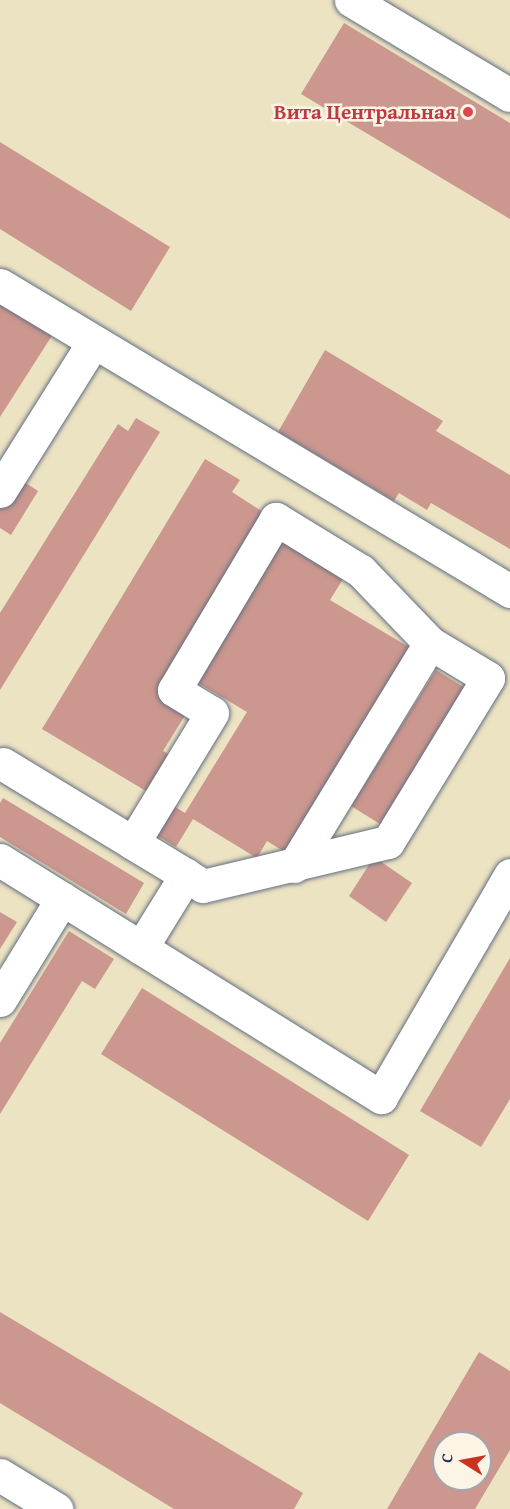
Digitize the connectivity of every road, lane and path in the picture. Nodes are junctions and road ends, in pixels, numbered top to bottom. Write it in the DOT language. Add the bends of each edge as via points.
graph roads {
  1 [pos="351,0"];
  2 [pos="510,95"];
  3 [pos="0,285"];
  4 [pos="93,343"];
  5 [pos="0,490"];
  6 [pos="510,591"];
  7 [pos="430,643"];
  8 [pos="3,764"];
  9 [pos="133,843"];
  10 [pos="0,860"];
  11 [pos="294,866"];
  12 [pos="186,875"];
  13 [pos="510,875"];
  14 [pos="62,899"];
  15 [pos="141,948"];
  16 [pos="0,1000"];
  17 [pos="0,1475"];
  18 [pos="56,1509"];
  1 -- 2 [label="street"];
  3 -- 4 [label="street"];
  4 -- 5 [label="street"];
  4 -- 6 [label="street"];
  7 -- 9 [label="street" via="361,572 276,519 174,690 212,713"];
  7 -- 11 [label="street"];
  7 -- 11 [label="street" via="488,678 436,765 388,842"];
  8 -- 9 [label="street"];
  9 -- 12 [label="street"];
  10 -- 14 [label="street"];
  11 -- 12 [label="street" via="202,886"];
  12 -- 15 [label="street"];
  13 -- 15 [label="street" via="381,1097"];
  14 -- 15 [label="street"];
  14 -- 16 [label="street"];
  17 -- 18 [label="street"];
}
